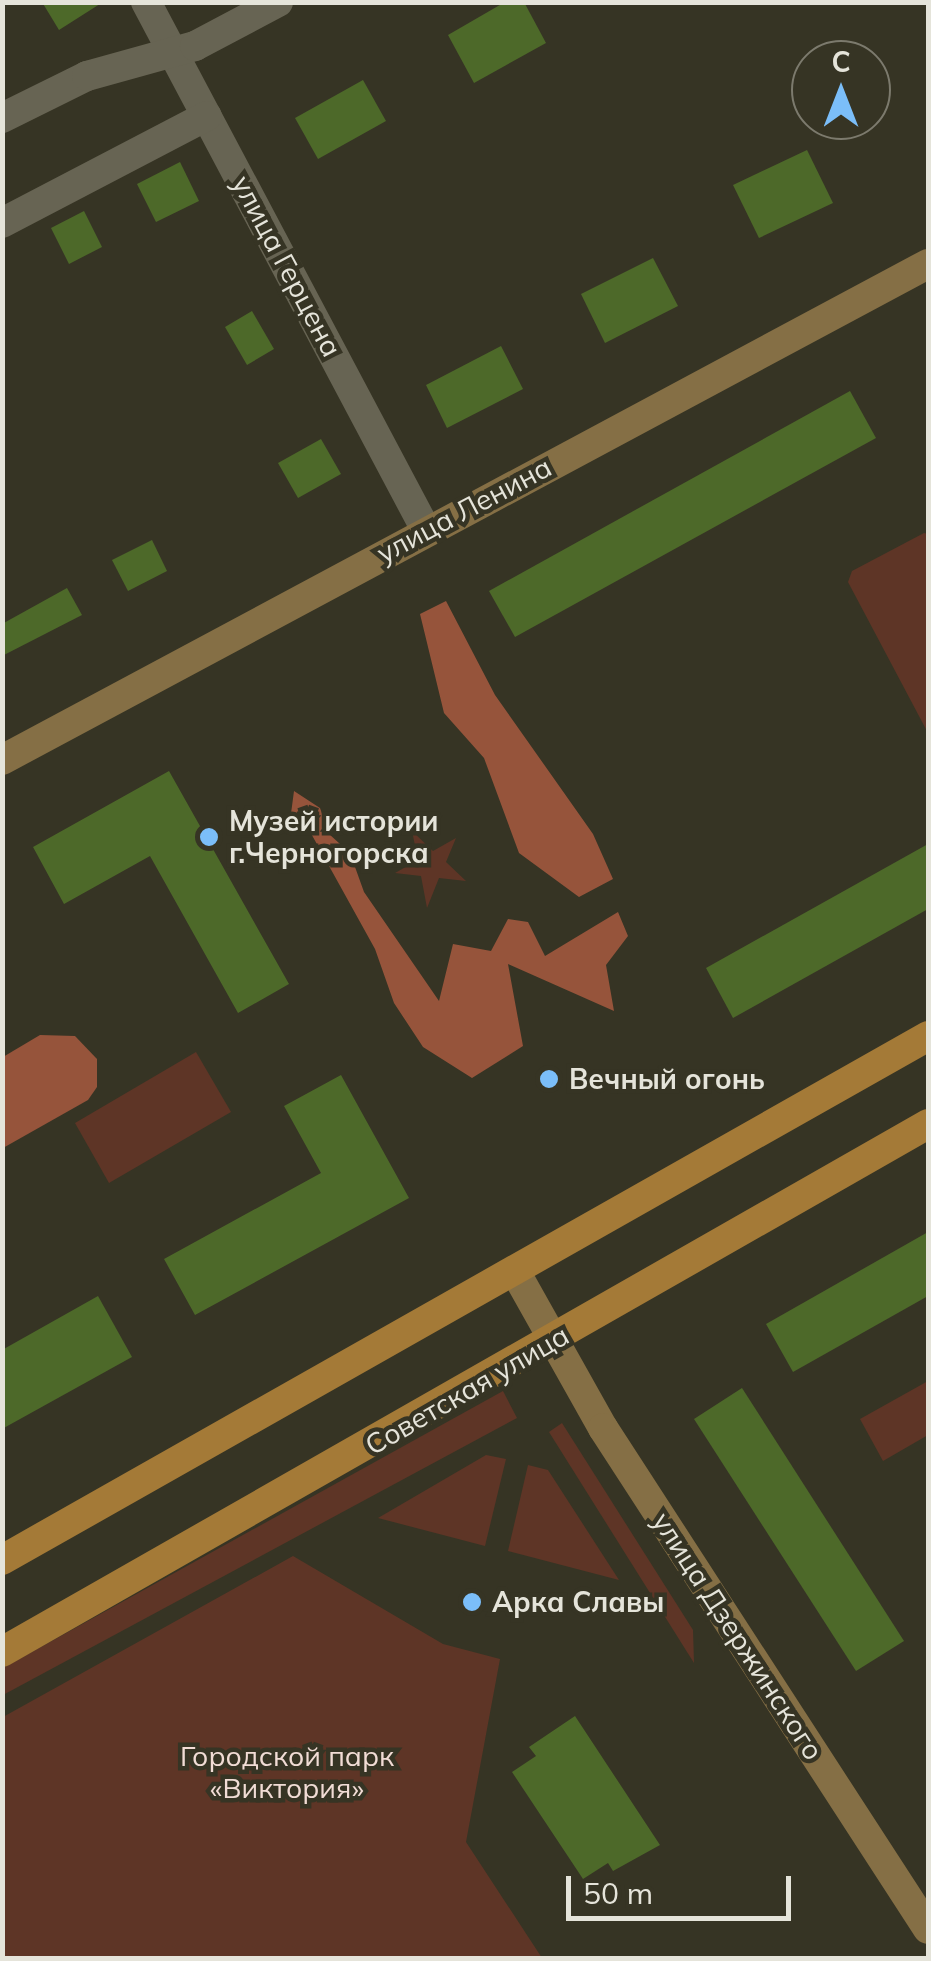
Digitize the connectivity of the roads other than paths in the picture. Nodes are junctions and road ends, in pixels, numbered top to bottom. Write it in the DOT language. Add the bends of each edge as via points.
graph roads {
  1 [pos="146,2"];
  2 [pos="278,2"];
  3 [pos="173,54"];
  4 [pos="207,116"];
  5 [pos="2,118"];
  6 [pos="2,223"];
  7 [pos="928,264"];
  8 [pos="426,530"];
  9 [pos="2,760"];
  10 [pos="928,1036"];
  11 [pos="928,1124"];
  12 [pos="516,1273"];
  13 [pos="553,1341"];
  14 [pos="2,1560"];
  15 [pos="2,1652"];
  16 [pos="928,1929"];
  1 -- 3 [label="street, улица Герцена"];
  2 -- 3 [label="street"];
  3 -- 4 [label="street, улица Герцена"];
  3 -- 5 [label="street" via="87,76"];
  4 -- 6 [label="street"];
  4 -- 8 [label="street, улица Герцена"];
  7 -- 8 [label="street, улица Ленина"];
  8 -- 9 [label="street, улица Ленина"];
  10 -- 12 [label="main road"];
  11 -- 13 [label="main road, Советская улица"];
  12 -- 13 [label="street, улица Дзержинского"];
  12 -- 14 [label="main road"];
  13 -- 15 [label="main road, Советская улица"];
  13 -- 16 [label="street, улица Дзержинского"];
}
